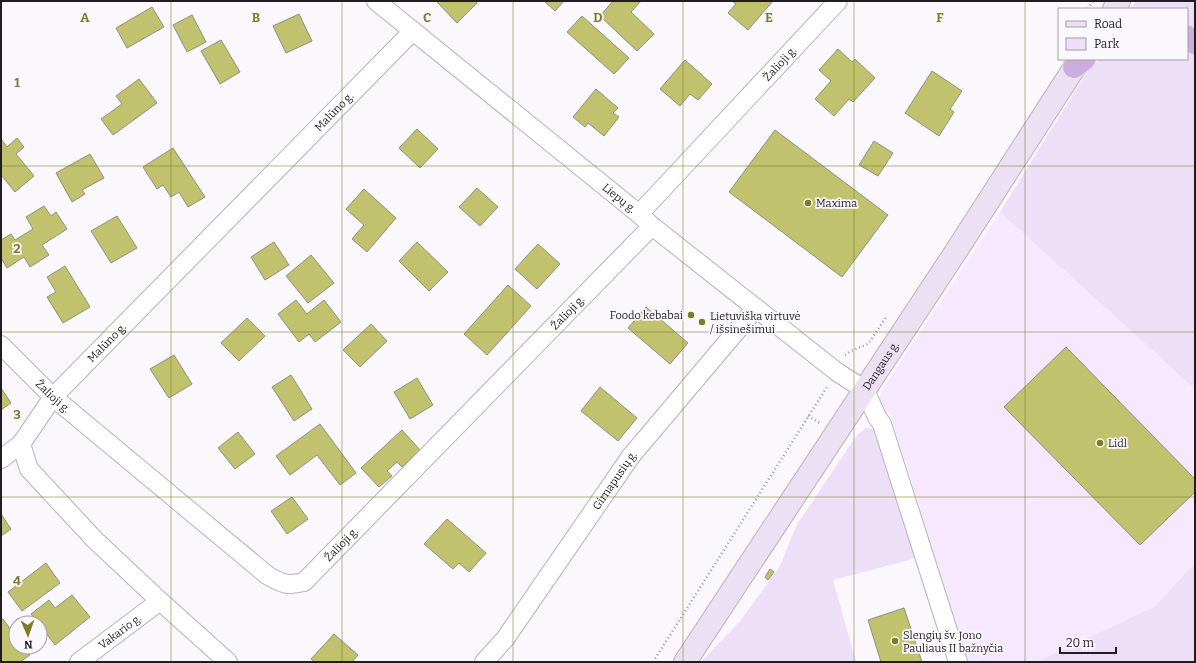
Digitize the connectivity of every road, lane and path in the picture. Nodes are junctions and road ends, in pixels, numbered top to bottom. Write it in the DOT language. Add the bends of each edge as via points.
graph roads {
  1 [pos="376,1"];
  2 [pos="838,1"];
  3 [pos="413,31"];
  4 [pos="1079,62"];
  5 [pos="639,214"];
  6 [pos="652,226"];
  7 [pos="756,308"];
  8 [pos="890,312"];
  9 [pos="1,345"];
  10 [pos="837,372"];
  11 [pos="865,390"];
  12 [pos="53,398"];
  13 [pos="21,444"];
  14 [pos="1,459"];
  15 [pos="160,601"];
  16 [pos="79,662"];
  17 [pos="228,662"];
  18 [pos="484,662"];
  19 [pos="653,662"];
  20 [pos="685,662"];
  21 [pos="958,662"];
  1 -- 3 [label="street, Liepų g."];
  2 -- 5 [label="street, Žalioji g."];
  3 -- 5 [label="street, Liepų g."];
  3 -- 12 [label="street, Malūno g."];
  4 -- 11 [label="main road, Dangaus g."];
  5 -- 6 [label="street, Liepų g."];
  6 -- 7 [label="street, Liepų g."];
  6 -- 12 [label="street, Žalioji g." via="304,582 292,585 280,583 267,575"];
  7 -- 10 [label="street, Liepų g."];
  7 -- 18 [label="street, Girnapusių g." via="631,456 505,639"];
  8 -- 10 [label="path" via="868,344 844,356"];
  9 -- 12 [label="street, Žalioji g."];
  10 -- 11 [label="street, Liepų g."];
  10 -- 19 [label="path"];
  11 -- 20 [label="main road, Dangaus g."];
  11 -- 21 [label="street" via="882,424"];
  12 -- 13 [label="street, Malūno g."];
  13 -- 14 [label="street, Malūno g."];
  13 -- 15 [label="street" via="29,469 94,539"];
  15 -- 16 [label="street, Vakario g."];
  15 -- 17 [label="street"];
}
